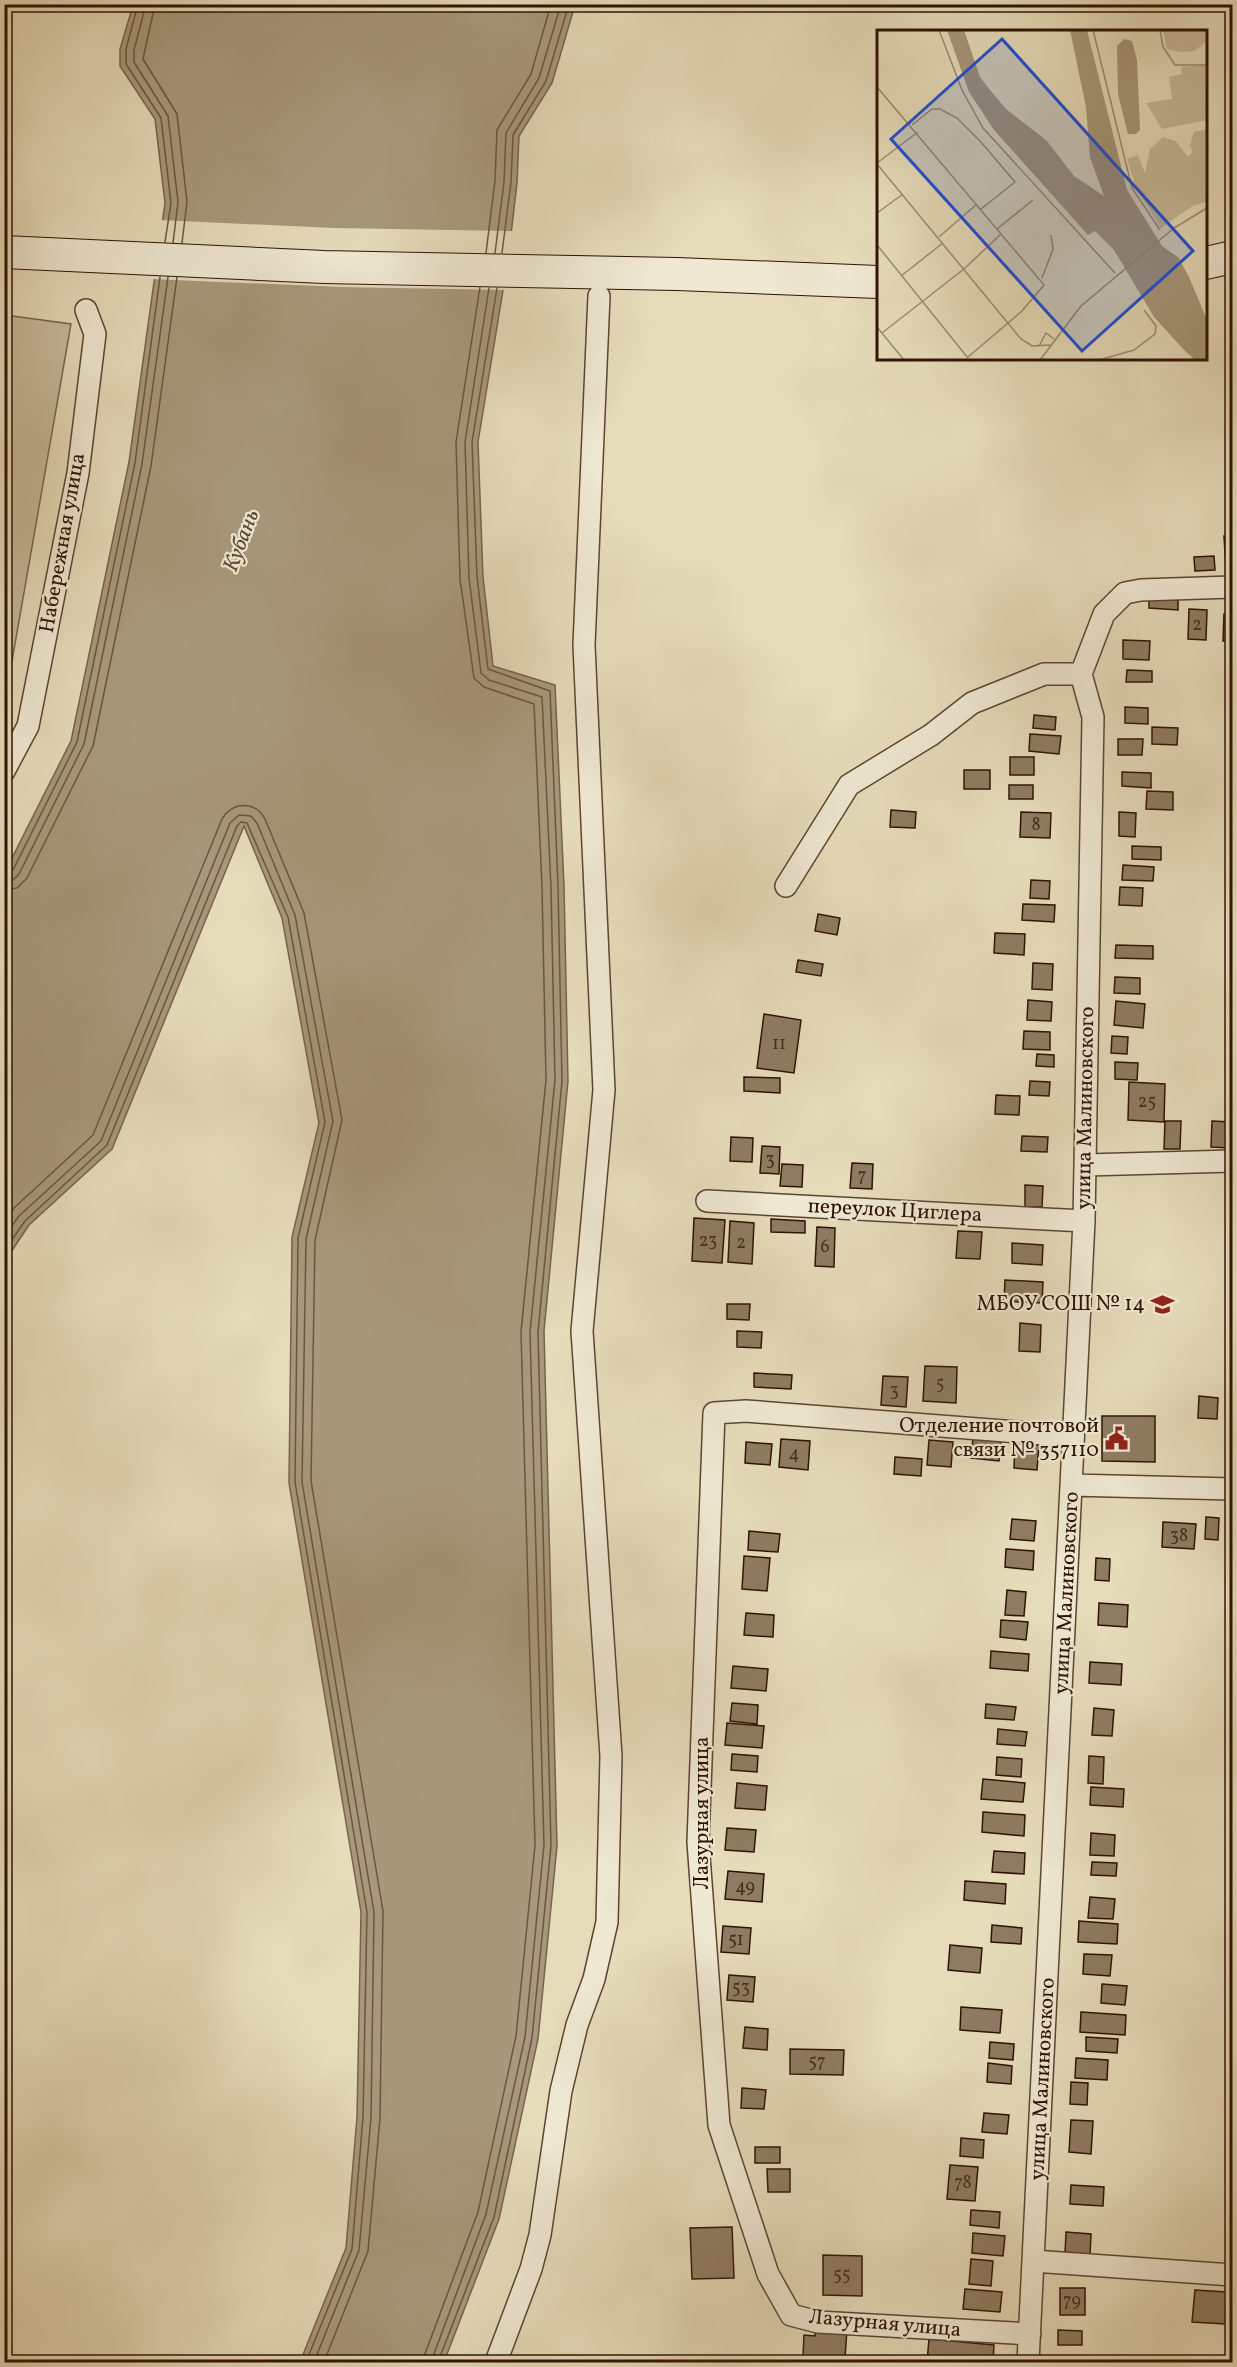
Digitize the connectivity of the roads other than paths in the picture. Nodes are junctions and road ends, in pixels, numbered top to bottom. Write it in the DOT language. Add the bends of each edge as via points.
graph roads {
  1 [pos="4,231"];
  2 [pos="1233,238"];
  3 [pos="1207,243"];
  4 [pos="91,245"];
  5 [pos="4,252"];
  6 [pos="1233,257"];
  7 [pos="877,261"];
  8 [pos="677,263"];
  9 [pos="1207,263"];
  10 [pos="877,282"];
  11 [pos="599,296"];
  12 [pos="86,310"];
  13 [pos="1233,587"];
  14 [pos="1081,674"];
  15 [pos="4,771"];
  16 [pos="786,886"];
  17 [pos="1233,1161"];
  18 [pos="1086,1165"];
  19 [pos="707,1201"];
  20 [pos="1084,1221"];
  21 [pos="1071,1436"];
  22 [pos="1072,1485"];
  23 [pos="1233,1489"];
  24 [pos="1033,2261"];
  25 [pos="1233,2275"];
  26 [pos="1030,2334"];
  27 [pos="496,2362"];
  28 [pos="1028,2362"];
  1 -- 4 [label="main road"];
  2 -- 3 [label="main road"];
  4 -- 5 [label="main road"];
  4 -- 8 [label="main road" via="324,267"];
  6 -- 9 [label="main road"];
  7 -- 8 [label="main road"];
  8 -- 10 [label="main road"];
  11 -- 27 [label="street" via="584,645 604,1090 582,1331 611,1756 607,1922 561,2091 540,2235"];
  12 -- 15 [label="street, Набережная улица" via="96,334 78,473 28,726"];
  13 -- 14 [label="street" via="1125,593 1104,614"];
  14 -- 16 [label="street" via="1044,674 972,703 931,735 849,786"];
  14 -- 18 [label="street, улица Малиновского" via="1093,717"];
  17 -- 18 [label="street"];
  18 -- 20 [label="street, улица Малиновского"];
  19 -- 20 [label="street, переулок Циглера"];
  20 -- 21 [label="street, улица Малиновского"];
  21 -- 22 [label="street, улица Малиновского"];
  21 -- 26 [label="street, Лазурная улица" via="746,1411 714,1413 698,1842 718,2125 768,2274 791,2315 818,2322"];
  22 -- 23 [label="street"];
  22 -- 24 [label="street, улица Малиновского"];
  24 -- 25 [label="street"];
  24 -- 26 [label="street, улица Малиновского"];
  26 -- 28 [label="street, улица Малиновского"];
}
